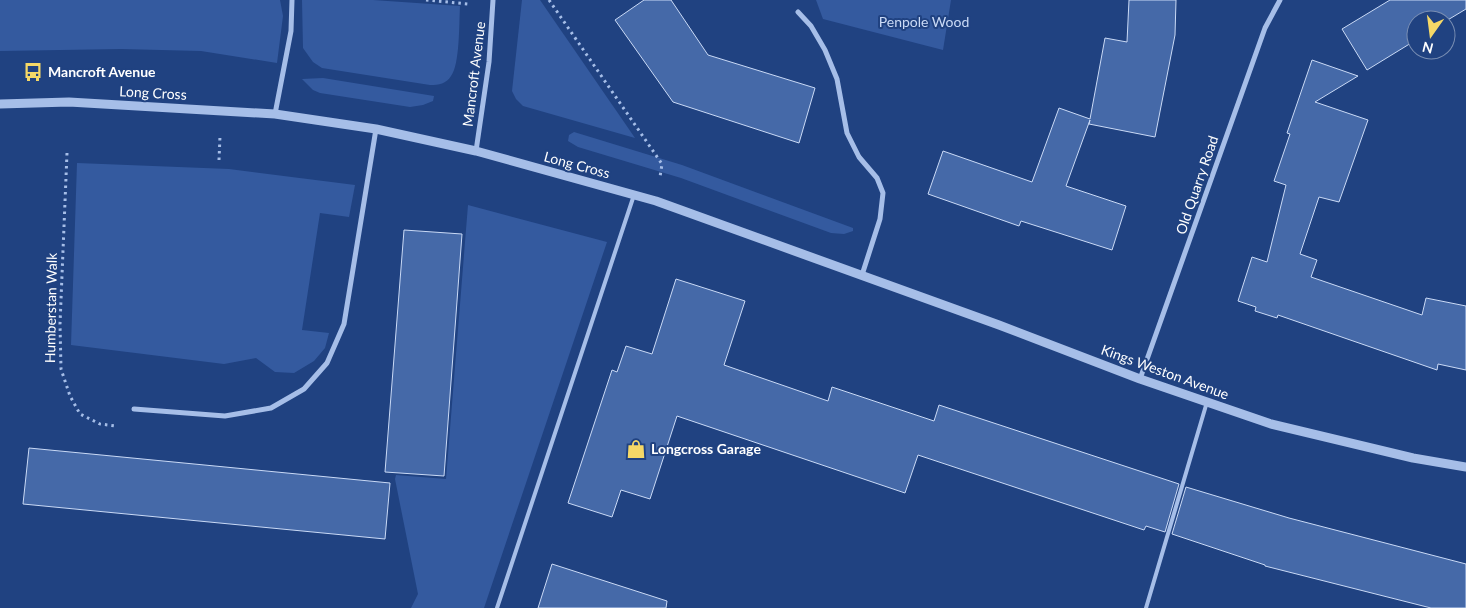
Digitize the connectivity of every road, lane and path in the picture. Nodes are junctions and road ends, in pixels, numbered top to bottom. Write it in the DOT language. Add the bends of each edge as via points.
graph roads {
  1 [pos="292,0"];
  2 [pos="493,0"];
  3 [pos="549,0"];
  4 [pos="1280,0"];
  5 [pos="798,12"];
  6 [pos="0,104"];
  7 [pos="275,114"];
  8 [pos="376,129"];
  9 [pos="476,151"];
  10 [pos="67,153"];
  11 [pos="634,195"];
  12 [pos="656,201"];
  13 [pos="862,275"];
  14 [pos="1140,379"];
  15 [pos="1207,402"];
  16 [pos="134,409"];
  17 [pos="1466,467"];
  18 [pos="497,608"];
  19 [pos="1146,608"];
  1 -- 7 [label="street" via="291,31"];
  2 -- 9 [label="street, Mancroft Avenue" via="489,62"];
  3 -- 12 [label="path" via="662,164"];
  4 -- 14 [label="street, Old Quarry Road" via="1265,28"];
  5 -- 13 [label="street" via="825,50 837,79 847,133 859,156 877,178 883,193 880,219"];
  6 -- 7 [label="street, Long Cross" via="69,102"];
  7 -- 8 [label="street, Long Cross"];
  8 -- 9 [label="street, Long Cross"];
  8 -- 16 [label="street" via="344,324 327,364 304,389 271,408 225,416"];
  9 -- 11 [label="street, Long Cross"];
  10 -- 16 [label="path, Humberstan Walk" via="61,369 80,414 100,424 132,428"];
  11 -- 12 [label="street, Long Cross"];
  11 -- 18 [label="lane"];
  12 -- 13 [label="street, Long Cross"];
  13 -- 14 [label="street, Kings Weston Avenue"];
  14 -- 15 [label="street, Kings Weston Avenue"];
  15 -- 17 [label="street, Kings Weston Avenue" via="1270,424 1413,458"];
  15 -- 19 [label="lane"];
}
